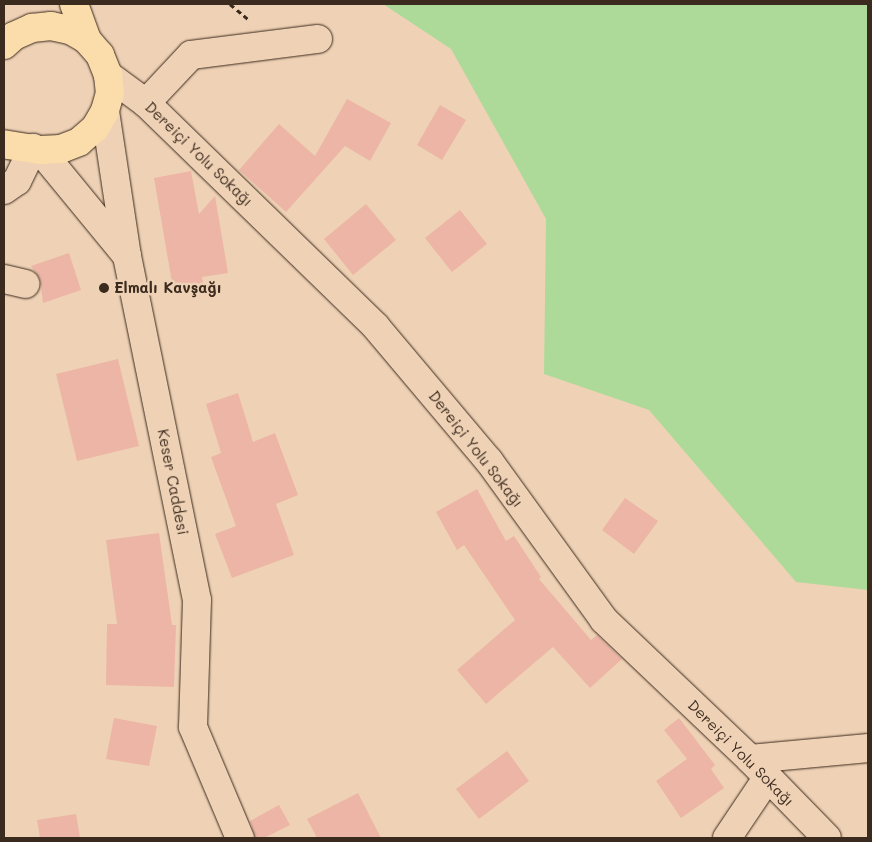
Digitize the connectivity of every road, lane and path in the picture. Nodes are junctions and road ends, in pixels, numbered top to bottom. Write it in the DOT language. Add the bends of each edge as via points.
graph roads {
  1 [pos="74,4"];
  2 [pos="318,39"];
  3 [pos="87,40"];
  4 [pos="4,45"];
  5 [pos="108,75"];
  6 [pos="146,103"];
  7 [pos="105,111"];
  8 [pos="20,144"];
  9 [pos="4,190"];
  10 [pos="127,256"];
  11 [pos="868,748"];
  12 [pos="759,768"];
  13 [pos="240,838"];
  14 [pos="727,838"];
  15 [pos="827,838"];
  1 -- 3 [label="highway"];
  2 -- 6 [label="street" via="191,55"];
  3 -- 4 [label="highway" via="70,30 51,26 32,28 14,36"];
  3 -- 5 [label="highway" via="100,55"];
  5 -- 6 [label="street, Dereiçi Yolu Sokağı"];
  5 -- 7 [label="highway" via="110,93"];
  6 -- 12 [label="street, Dereiçi Yolu Sokağı" via="376,327 489,461 604,620"];
  7 -- 8 [label="highway" via="95,128 80,142 61,149"];
  7 -- 10 [label="street"];
  8 -- 9 [label="street" via="17,181"];
  8 -- 10 [label="street, Keser Caddesi"];
  10 -- 13 [label="street, Keser Caddesi" via="197,600 193,727"];
  11 -- 12 [label="street"];
  12 -- 14 [label="street"];
  12 -- 15 [label="street, Dereiçi Yolu Sokağı"];
}
